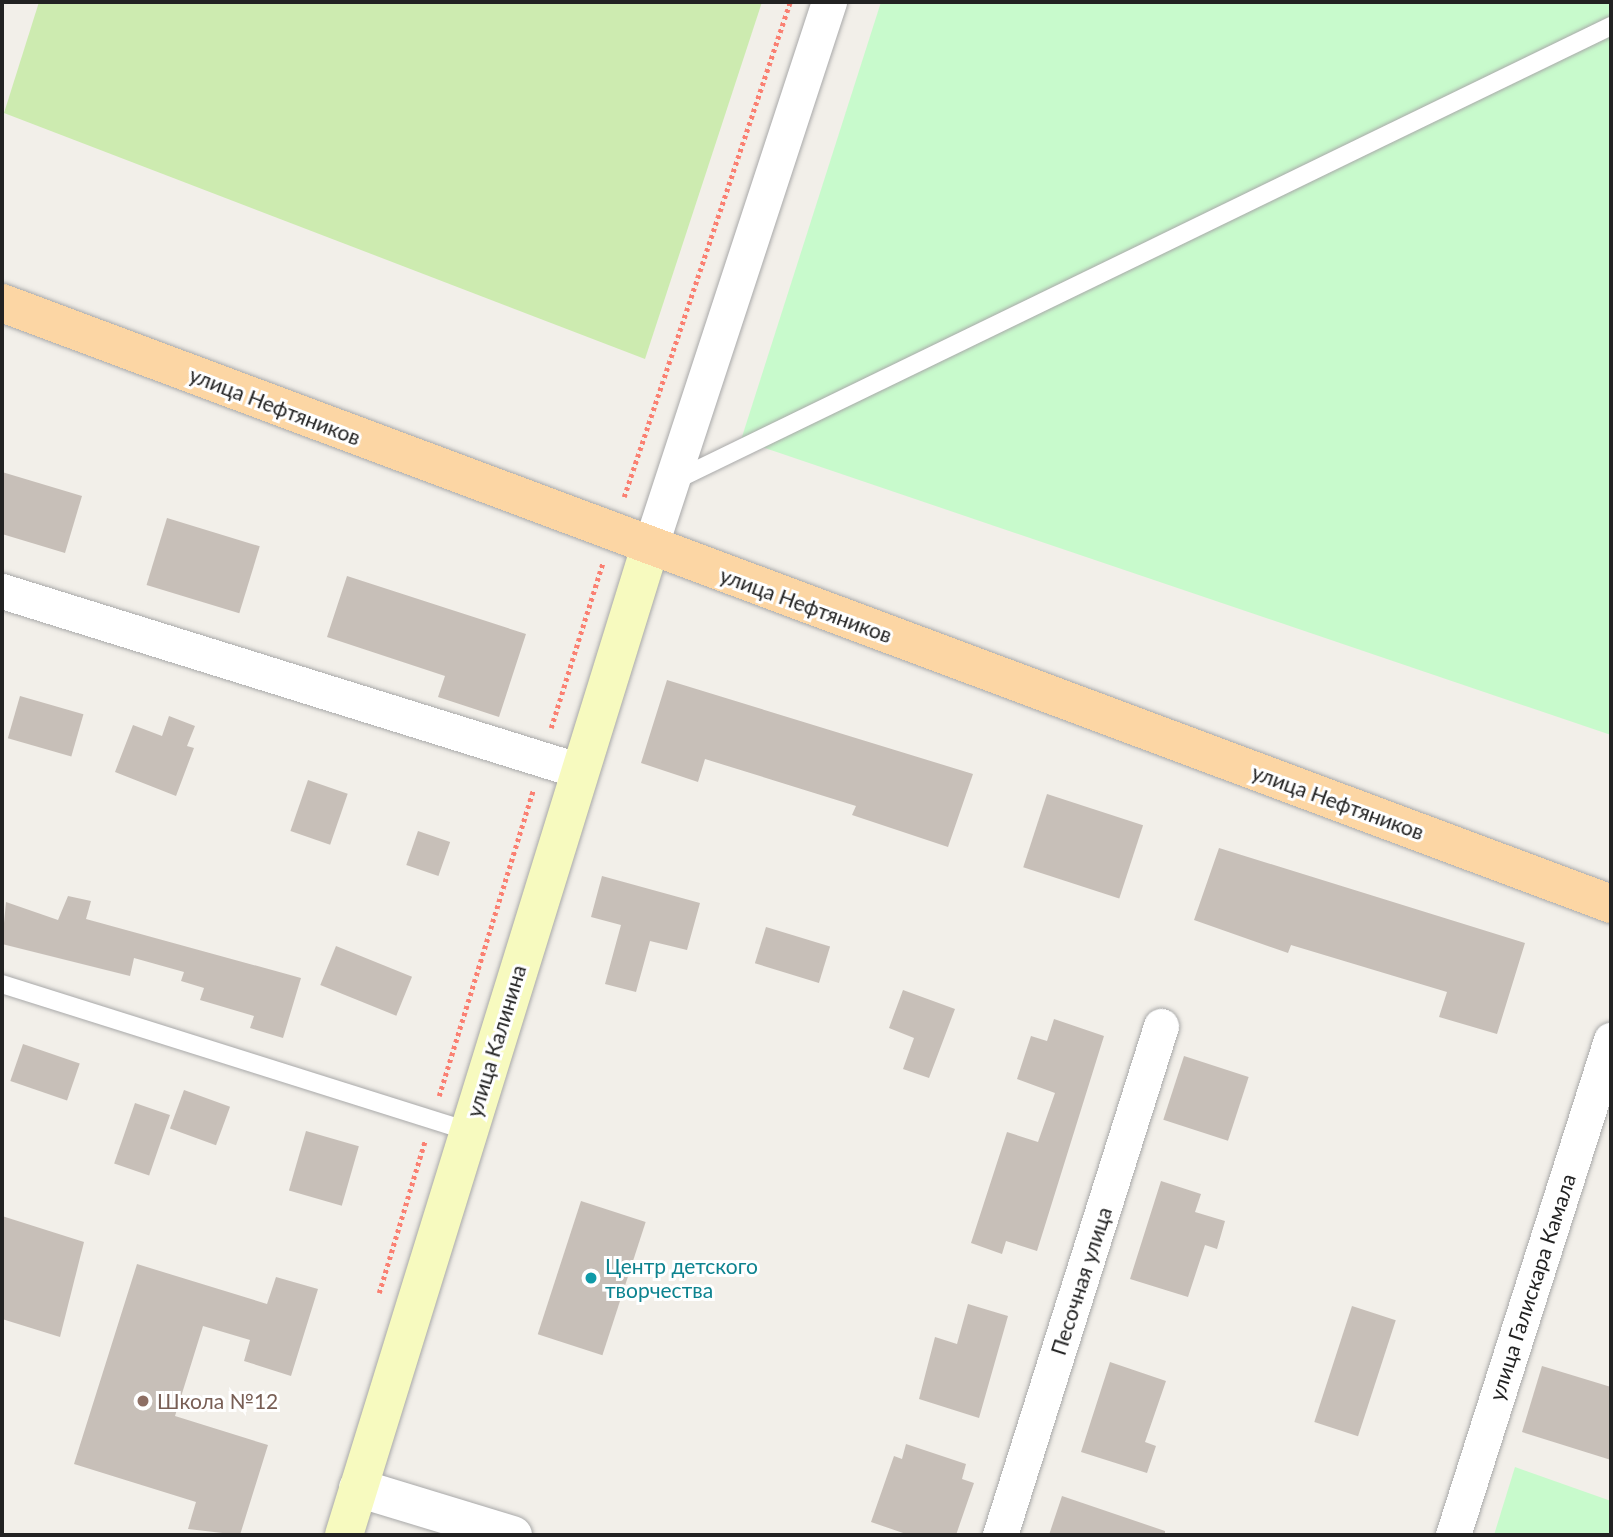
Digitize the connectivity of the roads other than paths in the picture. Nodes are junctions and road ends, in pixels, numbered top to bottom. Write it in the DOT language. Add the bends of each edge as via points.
graph roads {
  1 [pos="829,2"];
  2 [pos="1611,26"];
  3 [pos="2,303"];
  4 [pos="671,483"];
  5 [pos="650,547"];
  6 [pos="2,591"];
  7 [pos="577,770"];
  8 [pos="1611,904"];
  9 [pos="2,984"];
  10 [pos="1161,1026"];
  11 [pos="1611,1040"];
  12 [pos="469,1131"];
  13 [pos="358,1488"];
  14 [pos="344,1535"];
  15 [pos="513,1535"];
  16 [pos="1000,1535"];
  17 [pos="1453,1535"];
  1 -- 4 [label="street"];
  2 -- 4 [label="lane"];
  3 -- 5 [label="main road, улица Нефтяников"];
  4 -- 5 [label="street"];
  5 -- 7 [label="main road, улица Калинина"];
  5 -- 8 [label="main road, улица Нефтяников"];
  6 -- 7 [label="street"];
  7 -- 12 [label="main road, улица Калинина"];
  9 -- 12 [label="lane"];
  10 -- 16 [label="street, Песочная улица"];
  11 -- 17 [label="street, улица Галискара Камала"];
  12 -- 13 [label="main road, улица Калинина"];
  13 -- 14 [label="main road, улица Калинина"];
  13 -- 15 [label="street"];
}
